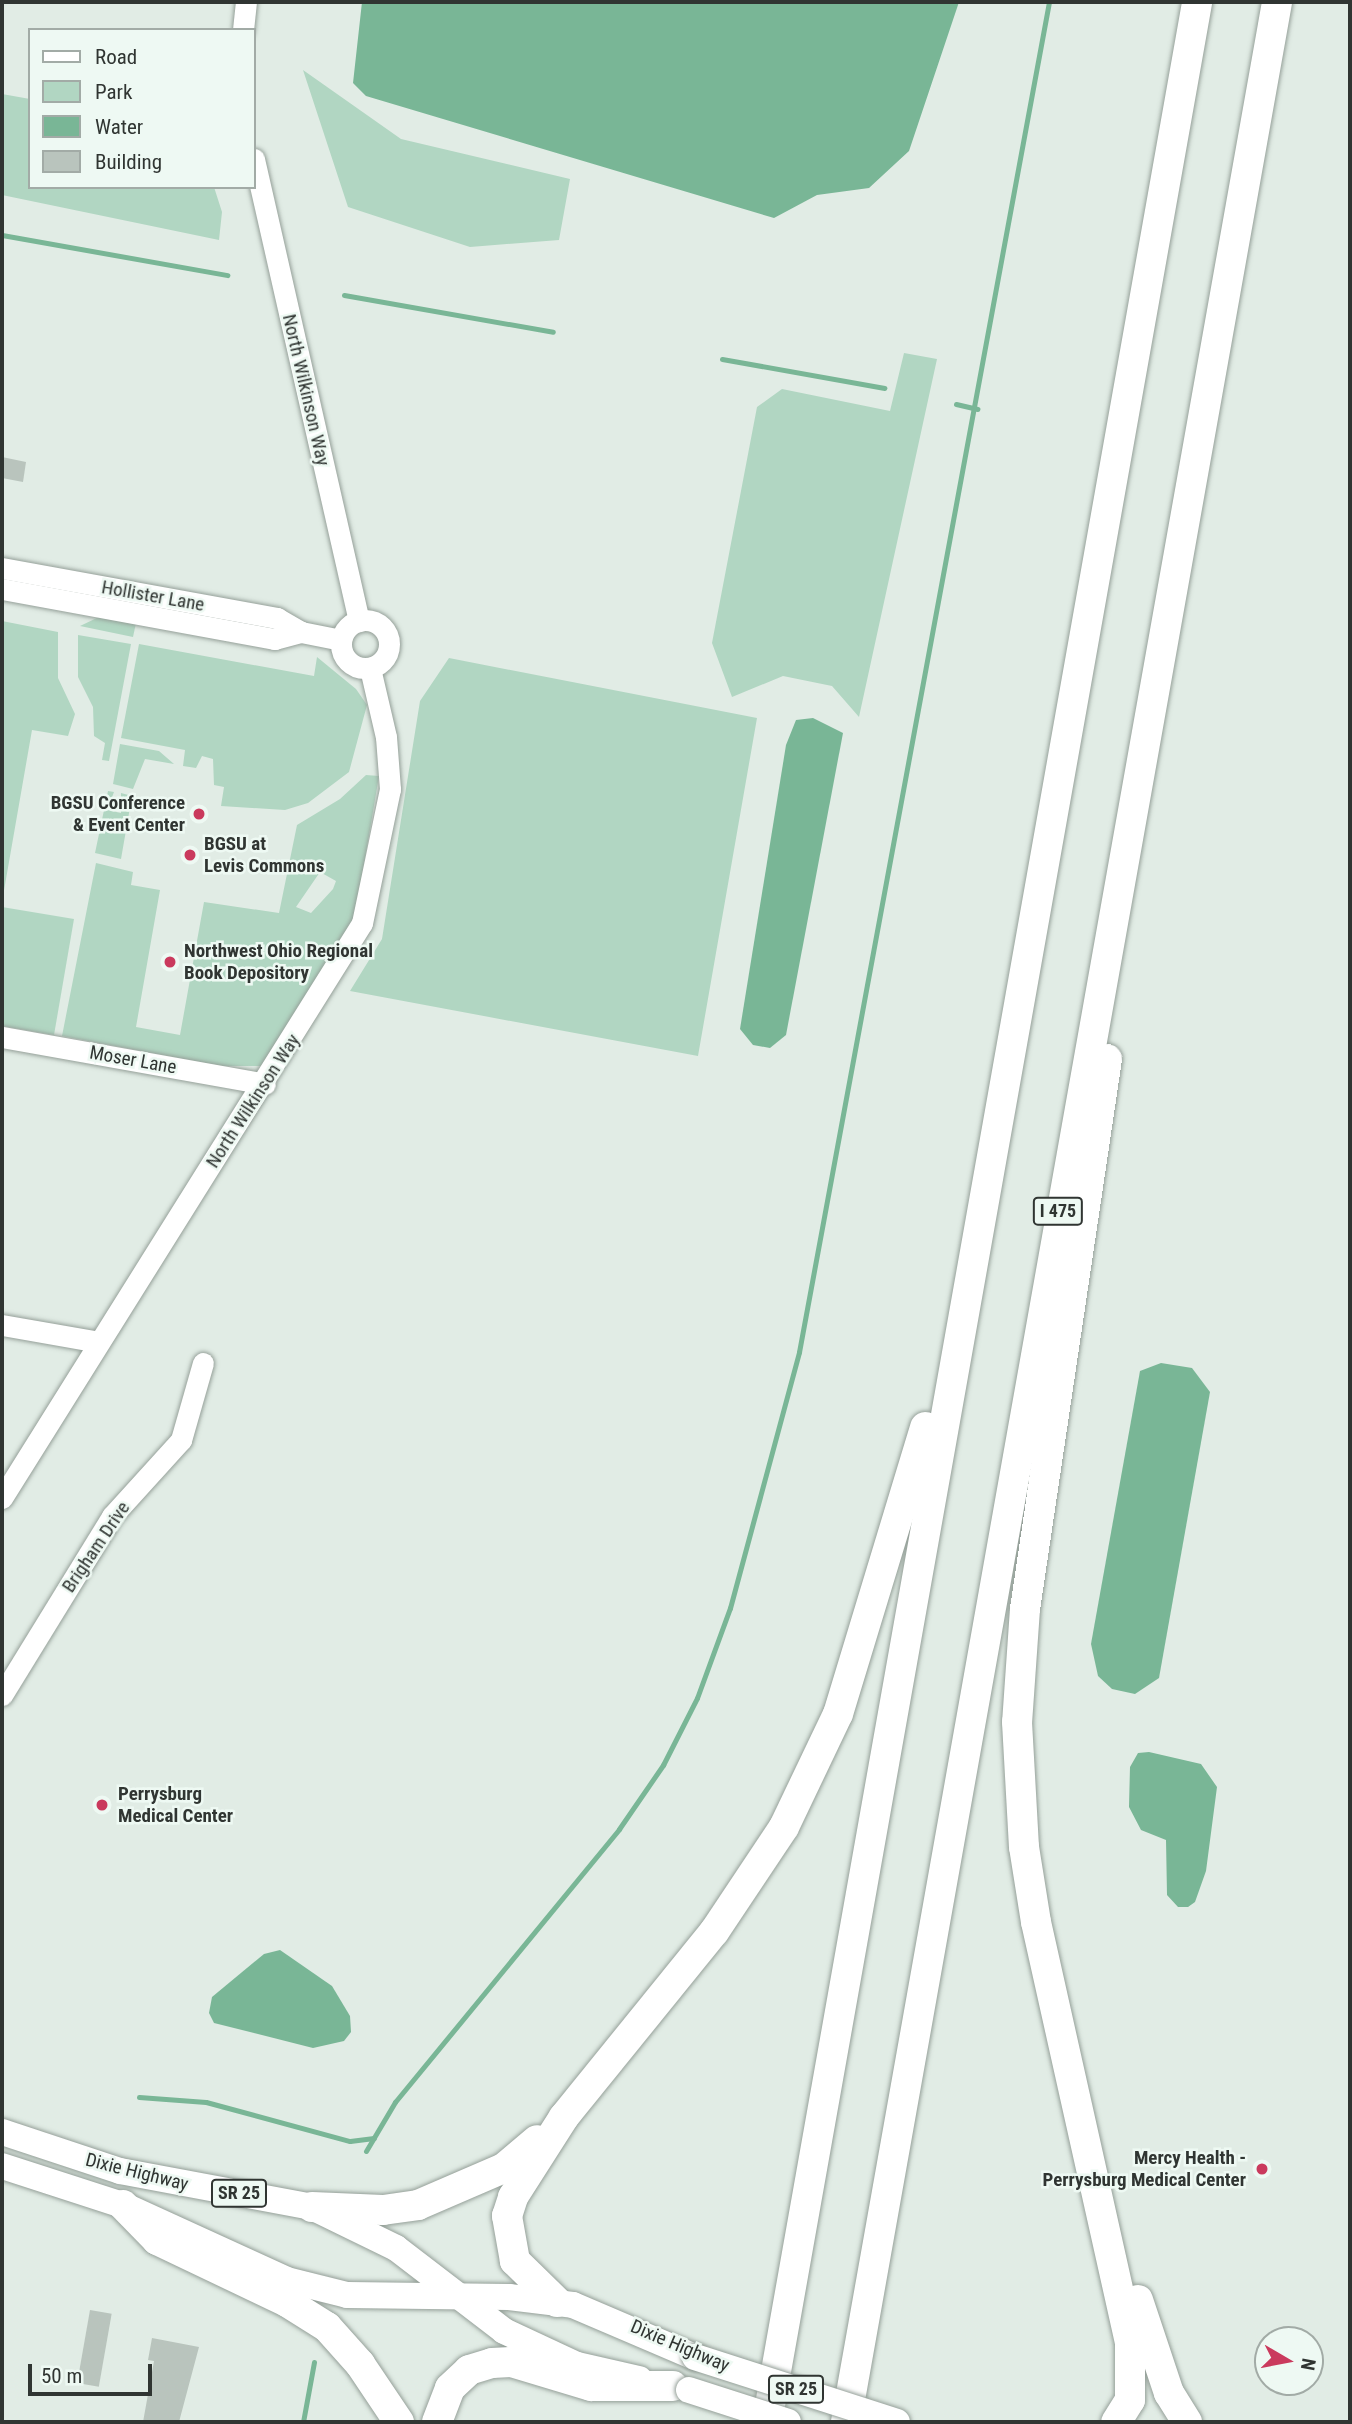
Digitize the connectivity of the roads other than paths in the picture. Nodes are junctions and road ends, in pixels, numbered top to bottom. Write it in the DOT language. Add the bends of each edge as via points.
graph roads {
  1 [pos="246,2"];
  2 [pos="1197,2"];
  3 [pos="1277,2"];
  4 [pos="243,28"];
  5 [pos="256,168"];
  6 [pos="2,568"];
  7 [pos="2,589"];
  8 [pos="359,621"];
  9 [pos="301,632"];
  10 [pos="341,640"];
  11 [pos="1162,645"];
  12 [pos="369,668"];
  13 [pos="2,1037"];
  14 [pos="265,1084"];
  15 [pos="989,1165"];
  16 [pos="2,1325"];
  17 [pos="99,1342"];
  18 [pos="203,1363"];
  19 [pos="2,1498"];
  20 [pos="2,1695"];
  21 [pos="564,2117"];
  22 [pos="2,2132"];
  23 [pos="2,2166"];
  24 [pos="1098,2183"];
  25 [pos="123,2205"];
  26 [pos="312,2207"];
  27 [pos="458,2295"];
  28 [pos="556,2302"];
  29 [pos="682,2388"];
  30 [pos="399,2422"];
  31 [pos="437,2422"];
  32 [pos="767,2422"];
  33 [pos="788,2422"];
  34 [pos="846,2422"];
  35 [pos="897,2422"];
  36 [pos="1116,2422"];
  37 [pos="1188,2422"];
  1 -- 4 [label="street"];
  2 -- 15 [label="highway"];
  3 -- 11 [label="highway, I 475"];
  5 -- 8 [label="street, North Wilkinson Way"];
  6 -- 9 [label="street, Hollister Lane" via="277,618"];
  7 -- 9 [label="street, Hollister Lane" via="274,639"];
  8 -- 10 [label="street"];
  8 -- 12 [label="street" via="377,624 388,639 385,657"];
  9 -- 10 [label="street, Hollister Lane"];
  10 -- 12 [label="street" via="347,660"];
  11 -- 24 [label="highway" via="1041,1486 1018,1697 1024,1847"];
  11 -- 34 [label="highway, I 475"];
  12 -- 14 [label="street, North Wilkinson Way" via="386,737 390,789 370,896 349,951"];
  13 -- 14 [label="street, Moser Lane"];
  14 -- 17 [label="street, North Wilkinson Way"];
  15 -- 21 [label="highway" via="894,1534 858,1655 814,1772 784,1827 713,1932"];
  15 -- 32 [label="highway"];
  16 -- 17 [label="street"];
  17 -- 19 [label="street, North Wilkinson Way"];
  18 -- 20 [label="street, Brigham Drive" via="181,1440 112,1516"];
  21 -- 26 [label="highway" via="504,2168 418,2205 383,2210"];
  21 -- 28 [label="highway" via="533,2162 507,2216 515,2261"];
  22 -- 26 [label="main road, Dixie Highway / SR 25" via="120,2171"];
  23 -- 25 [label="main road, Dixie Highway / SR 25"];
  24 -- 36 [label="highway" via="1133,2370 1130,2400"];
  24 -- 37 [label="highway" via="1169,2393"];
  25 -- 27 [label="main road, Dixie Highway / SR 25" via="287,2280 347,2295"];
  25 -- 30 [label="highway" via="157,2240 288,2302 327,2327 360,2364"];
  26 -- 27 [label="main road, Dixie Highway / SR 25" via="396,2248"];
  27 -- 28 [label="main road, Dixie Highway / SR 25"];
  27 -- 29 [label="main road, Dixie Highway / SR 25" via="504,2331 577,2365"];
  28 -- 35 [label="main road, Dixie Highway / SR 25, bridge" via="600,2312 695,2357"];
  29 -- 31 [label="highway" via="591,2386 511,2362 492,2362 469,2370 450,2388"];
  29 -- 33 [label="main road, Dixie Highway, bridge"];
}
